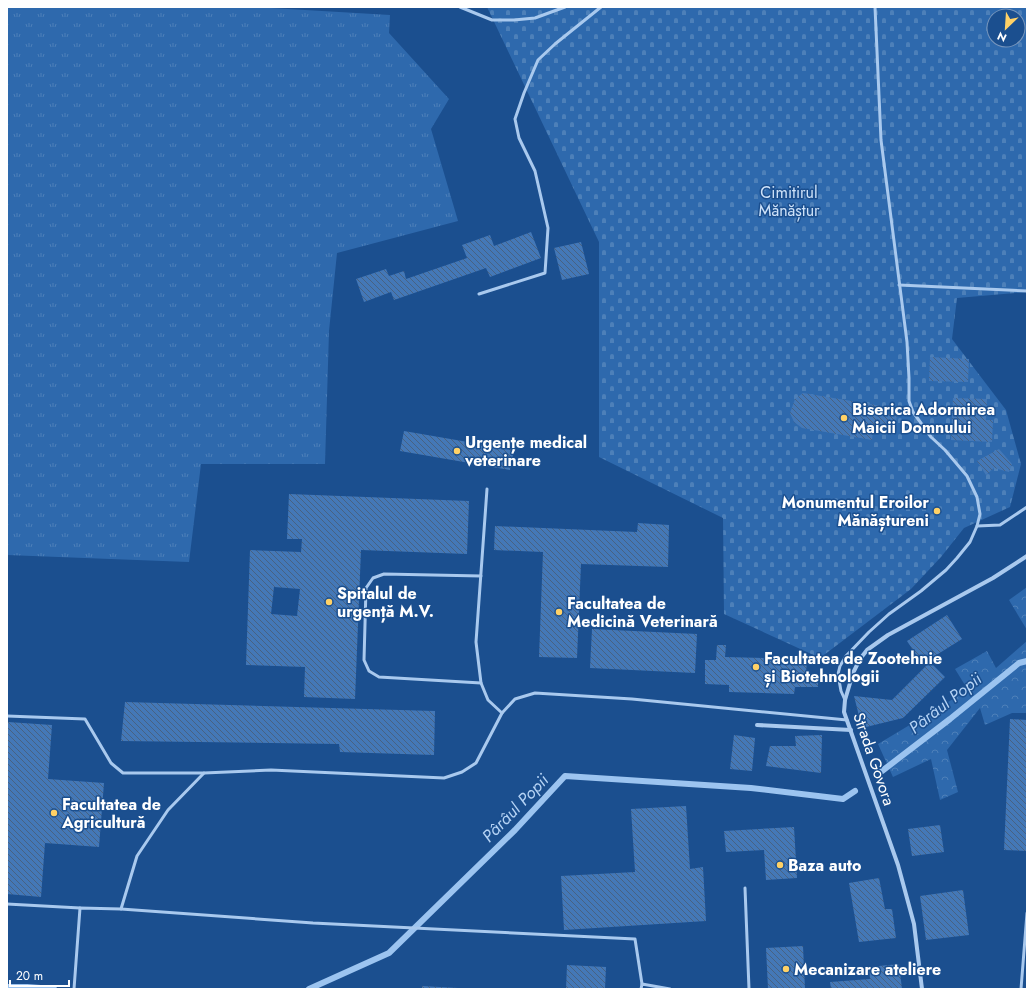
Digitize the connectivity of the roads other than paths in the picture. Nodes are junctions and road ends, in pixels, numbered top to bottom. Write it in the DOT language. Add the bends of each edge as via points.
graph roads {
  1 [pos="460,7"];
  2 [pos="565,7"];
  3 [pos="601,7"];
  4 [pos="875,7"];
  5 [pos="899,285"];
  6 [pos="1027,291"];
  7 [pos="479,294"];
  8 [pos="486,489"];
  9 [pos="1027,508"];
  10 [pos="977,526"];
  11 [pos="1027,556"];
  12 [pos="481,576"];
  13 [pos="481,683"];
  14 [pos="845,700"];
  15 [pos="502,713"];
  16 [pos="7,716"];
  17 [pos="847,720"];
  18 [pos="757,726"];
  19 [pos="851,730"];
  20 [pos="204,773"];
  21 [pos="745,888"];
  22 [pos="7,904"];
  23 [pos="80,908"];
  24 [pos="121,910"];
  25 [pos="1027,913"];
  26 [pos="642,984"];
  27 [pos="74,989"];
  28 [pos="642,989"];
  29 [pos="670,989"];
  30 [pos="749,989"];
  31 [pos="922,989"];
  32 [pos="1021,989"];
  1 -- 2 [label="lane" via="492,20 535,18"];
  3 -- 7 [label="lane" via="538,60 515,119 519,138 535,171 548,228 545,274"];
  4 -- 5 [label="lane" via="881,140"];
  5 -- 6 [label="lane"];
  5 -- 10 [label="lane" via="907,342 909,401 913,412 931,437 967,476 977,497 980,514"];
  8 -- 12 [label="lane"];
  9 -- 10 [label="lane" via="1000,525"];
  10 -- 14 [label="lane" via="970,542 946,570 889,614 846,656 838,674"];
  11 -- 14 [label="street, Strada Govora" via="993,578 888,635 867,650 853,672"];
  12 -- 13 [label="lane" via="476,642"];
  12 -- 13 [label="lane" via="384,574 374,578 366,588 364,660 369,671 379,677"];
  13 -- 15 [label="lane" via="488,700"];
  14 -- 17 [label="street, Strada Govora" via="844,712"];
  15 -- 17 [label="lane" via="515,699 535,693 632,699"];
  15 -- 20 [label="lane" via="476,762 462,772 444,778 271,770"];
  16 -- 20 [label="lane" via="85,719 112,763 123,773"];
  17 -- 19 [label="street, Strada Govora"];
  18 -- 19 [label="street"];
  19 -- 31 [label="street, Strada Govora" via="898,865 914,924"];
  20 -- 24 [label="lane" via="168,810 137,856"];
  21 -- 30 [label="lane"];
  22 -- 23 [label="lane"];
  23 -- 24 [label="lane"];
  23 -- 27 [label="lane"];
  24 -- 26 [label="lane" via="313,923 635,939"];
  25 -- 32 [label="lane"];
  26 -- 28 [label="lane"];
  26 -- 29 [label="lane"];
}
